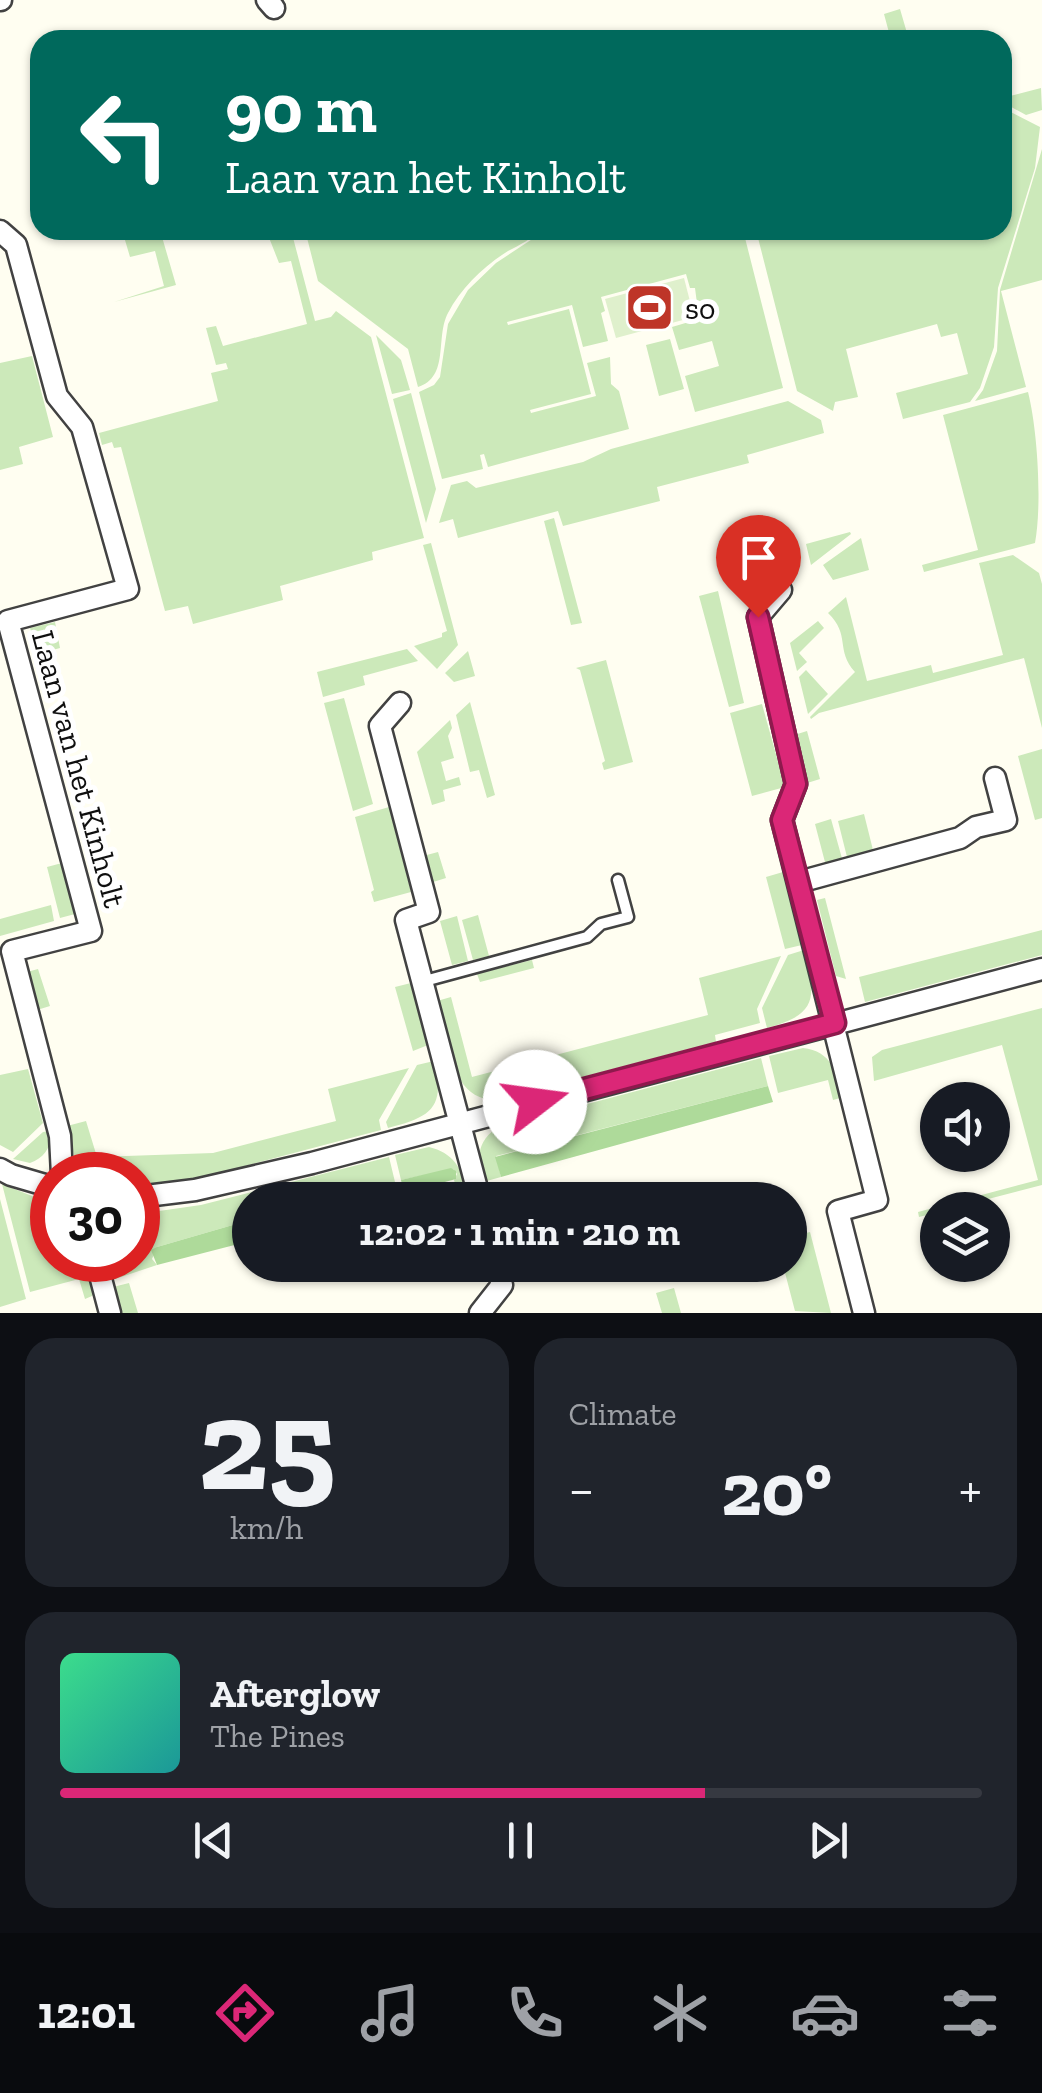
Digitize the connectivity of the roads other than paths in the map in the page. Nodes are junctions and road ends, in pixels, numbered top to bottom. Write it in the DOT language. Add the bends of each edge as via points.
graph roads {
  1 [pos="8,238"];
  2 [pos="781,590"];
  3 [pos="6,640"];
  4 [pos="400,703"];
  5 [pos="995,778"];
  6 [pos="618,880"];
  7 [pos="799,882"];
  8 [pos="1042,969"];
  9 [pos="421,982"];
  10 [pos="835,1023"];
  11 [pos="459,1122"];
  12 [pos="61,1152"];
  13 [pos="0,1169"];
  14 [pos="30,1181"];
  15 [pos="475,1182"];
  16 [pos="160,1194"];
  17 [pos="102,1282"];
  18 [pos="501,1282"];
  19 [pos="110,1313"];
  20 [pos="480,1313"];
  21 [pos="864,1313"];
  1 -- 3 [label="street, Laan van het Kinholt" via="57,396 82,427 128,589 8,621"];
  2 -- 7 [label="street" via="758,617 796,784 782,820"];
  3 -- 12 [label="street, Laan van het Kinholt" via="91,930 12,951"];
  4 -- 9 [label="street" via="380,726 429,912 406,920"];
  5 -- 7 [label="street" via="1006,820"];
  6 -- 9 [label="lane" via="628,917 601,924 587,937"];
  7 -- 10 [label="street"];
  8 -- 10 [label="street"];
  9 -- 11 [label="street"];
  10 -- 11 [label="street"];
  10 -- 21 [label="street" via="877,1200 838,1211"];
  11 -- 15 [label="street"];
  11 -- 16 [label="street"];
  13 -- 14 [label="street"];
  17 -- 19 [label="street"];
  18 -- 20 [label="street"];
}
